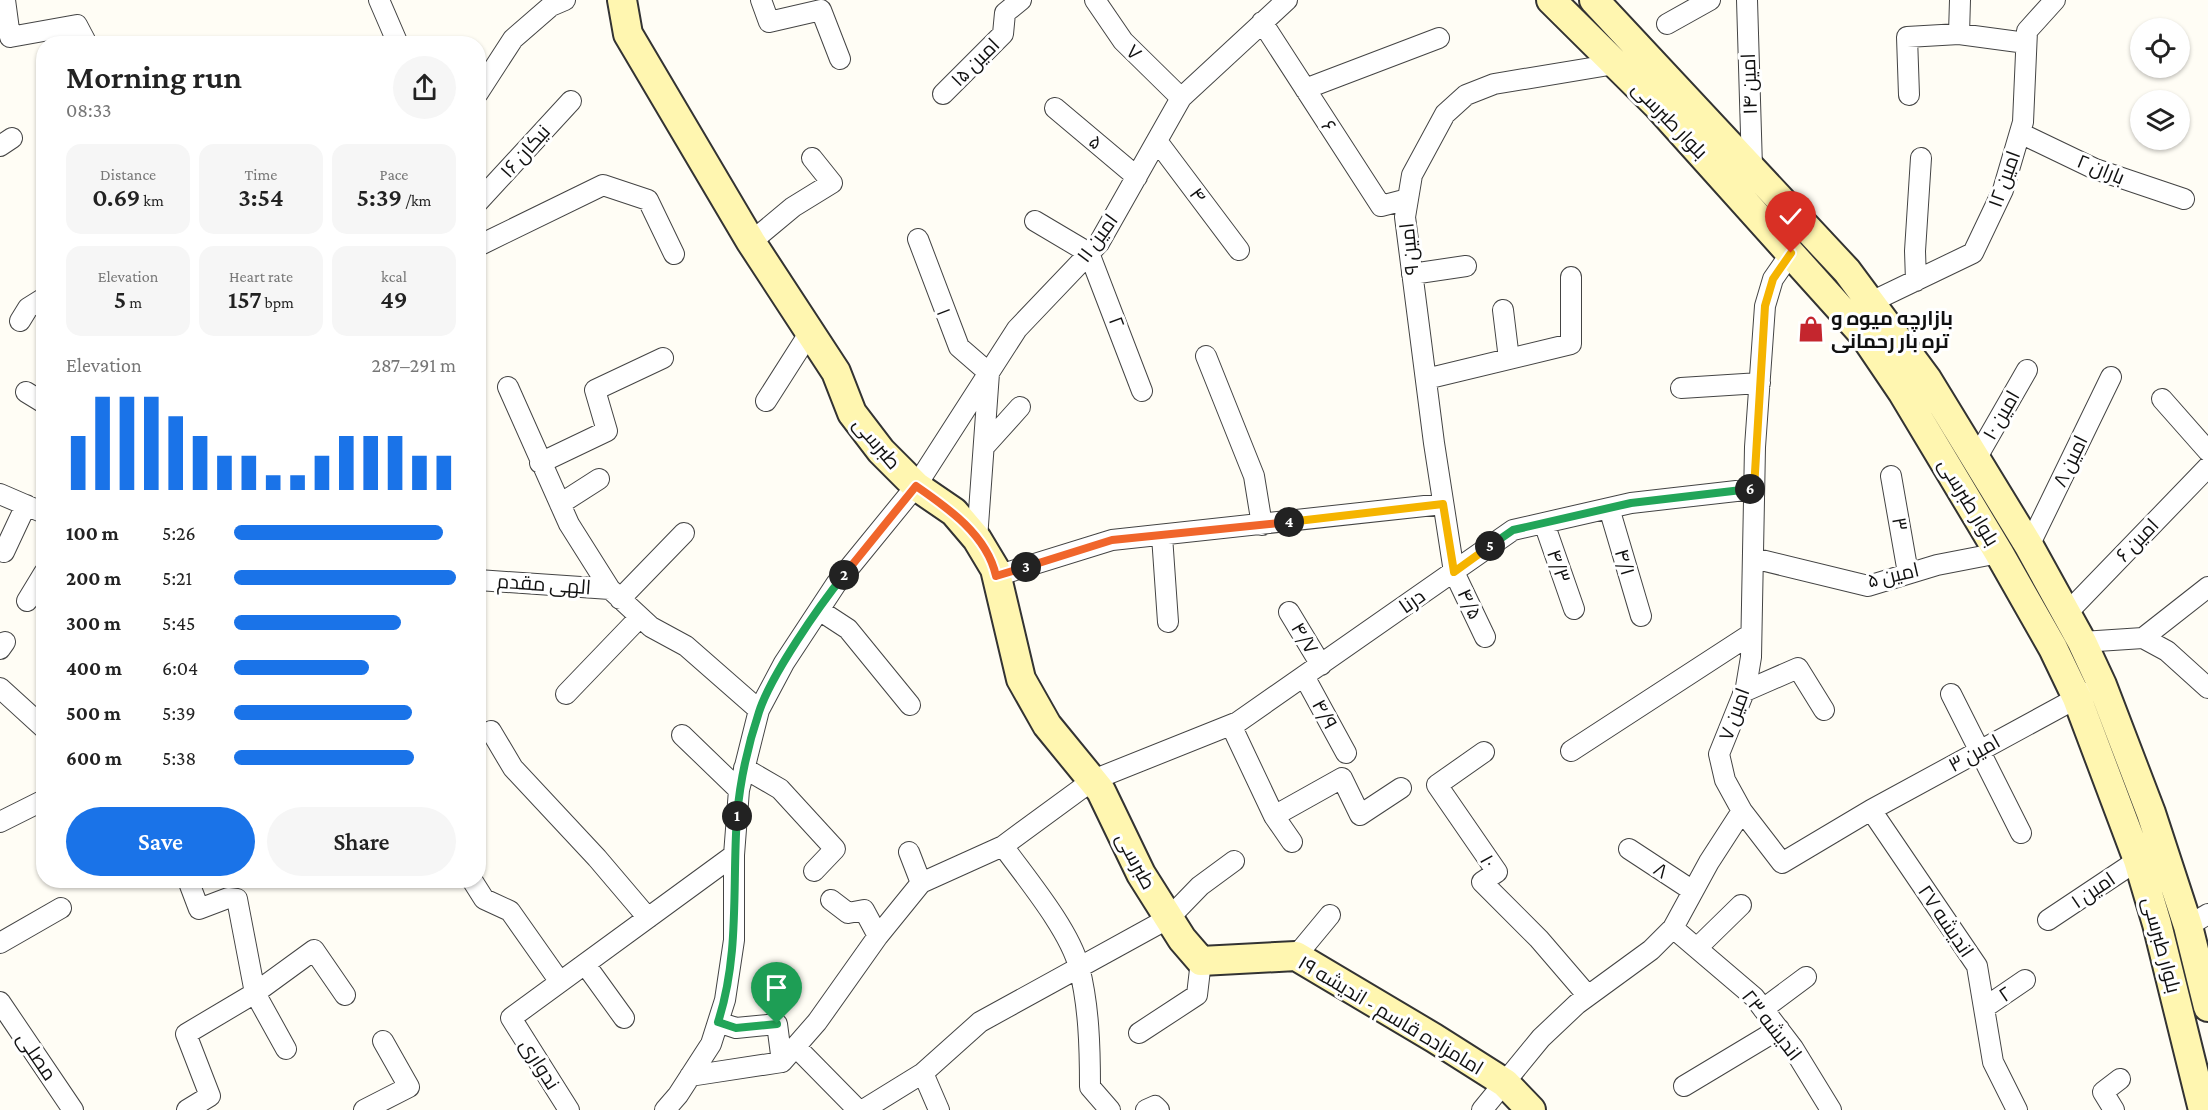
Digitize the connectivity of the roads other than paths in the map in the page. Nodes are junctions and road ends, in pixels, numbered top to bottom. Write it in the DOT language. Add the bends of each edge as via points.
graph roads {
  1 [pos="5,0"];
  2 [pos="379,0"];
  3 [pos="622,0"];
  4 [pos="761,0"];
  5 [pos="1021,0"];
  6 [pos="1095,0"];
  7 [pos="1287,0"];
  8 [pos="1551,0"];
  9 [pos="1594,0"];
  10 [pos="1710,0"];
  11 [pos="1747,0"];
  12 [pos="1960,0"];
  13 [pos="2055,0"];
  14 [pos="554,2"];
  15 [pos="1262,22"];
  16 [pos="1666,24"];
  17 [pos="1959,34"];
  18 [pos="83,36"];
  19 [pos="395,36"];
  20 [pos="1439,38"];
  21 [pos="2026,43"];
  22 [pos="840,59"];
  23 [pos="1615,64"];
  24 [pos="486,81"];
  25 [pos="1305,89"];
  26 [pos="943,94"];
  27 [pos="1909,95"];
  28 [pos="1181,98"];
  29 [pos="571,101"];
  30 [pos="1055,108"];
  31 [pos="2020,133"];
  32 [pos="1157,141"];
  33 [pos="812,158"];
  34 [pos="1921,158"];
  35 [pos="1752,167"];
  36 [pos="1137,177"];
  37 [pos="486,192"];
  38 [pos="1408,199"];
  39 [pos="2184,200"];
  40 [pos="1035,221"];
  41 [pos="918,239"];
  42 [pos="486,242"];
  43 [pos="751,242"];
  44 [pos="1239,249"];
  45 [pos="1089,253"];
  46 [pos="1791,253"];
  47 [pos="674,254"];
  48 [pos="1466,266"];
  49 [pos="1412,274"];
  50 [pos="1571,277"];
  51 [pos="1916,281"];
  52 [pos="1871,302"];
  53 [pos="36,303"];
  54 [pos="1503,310"];
  55 [pos="20,321"];
  56 [pos="810,332"];
  57 [pos="1206,356"];
  58 [pos="663,358"];
  59 [pos="1509,358"];
  60 [pos="2027,370"];
  61 [pos="989,373"];
  62 [pos="2110,377"];
  63 [pos="1426,379"];
  64 [pos="1760,383"];
  65 [pos="508,387"];
  66 [pos="1681,388"];
  67 [pos="1142,391"];
  68 [pos="26,392"];
  69 [pos="36,398"];
  70 [pos="2162,399"];
  71 [pos="766,401"];
  72 [pos="1020,407"];
  73 [pos="984,447"];
  74 [pos="2208,451"];
  75 [pos="1976,459"];
  76 [pos="540,463"];
  77 [pos="2208,467"];
  78 [pos="1891,476"];
  79 [pos="599,479"];
  80 [pos="916,486"];
  81 [pos="1754,489"];
  82 [pos="0,494"];
  83 [pos="560,504"];
  84 [pos="1443,504"];
  85 [pos="1610,508"];
  86 [pos="35,509"];
  87 [pos="1544,523"];
  88 [pos="1262,525"];
  89 [pos="684,533"];
  90 [pos="1162,536"];
  91 [pos="977,538"];
  92 [pos="2029,546"];
  93 [pos="4,552"];
  94 [pos="1999,553"];
  95 [pos="1753,558"];
  96 [pos="1454,572"];
  97 [pos="1908,573"];
  98 [pos="996,576"];
  99 [pos="486,580"];
  100 [pos="36,587"];
  101 [pos="2208,587"];
  102 [pos="615,594"];
  103 [pos="27,602"];
  104 [pos="1574,609"];
  105 [pos="819,610"];
  106 [pos="1289,612"];
  107 [pos="2067,613"];
  108 [pos="1641,616"];
  109 [pos="640,617"];
  110 [pos="1168,622"];
  111 [pos="1751,634"];
  112 [pos="1485,637"];
  113 [pos="2143,638"];
  114 [pos="2082,642"];
  115 [pos="1321,665"];
  116 [pos="1304,676"];
  117 [pos="2102,685"];
  118 [pos="0,688"];
  119 [pos="2208,688"];
  120 [pos="1743,692"];
  121 [pos="566,694"];
  122 [pos="1951,694"];
  123 [pos="2077,698"];
  124 [pos="910,705"];
  125 [pos="759,710"];
  126 [pos="1824,710"];
  127 [pos="36,721"];
  128 [pos="1231,725"];
  129 [pos="491,731"];
  130 [pos="682,735"];
  131 [pos="1981,749"];
  132 [pos="1571,751"];
  133 [pos="1484,752"];
  134 [pos="1346,753"];
  135 [pos="744,768"];
  136 [pos="1093,780"];
  137 [pos="1401,788"];
  138 [pos="739,790"];
  139 [pos="36,804"];
  140 [pos="1871,810"];
  141 [pos="1742,811"];
  142 [pos="1274,816"];
  143 [pos="0,822"];
  144 [pos="2021,833"];
  145 [pos="1292,842"];
  146 [pos="1003,846"];
  147 [pos="1629,849"];
  148 [pos="909,852"];
  149 [pos="734,855"];
  150 [pos="2138,860"];
  151 [pos="1234,861"];
  152 [pos="814,871"];
  153 [pos="921,883"];
  154 [pos="191,888"];
  155 [pos="477,888"];
  156 [pos="1693,891"];
  157 [pos="831,900"];
  158 [pos="1741,905"];
  159 [pos="61,908"];
  160 [pos="1330,915"];
  161 [pos="648,918"];
  162 [pos="1169,918"];
  163 [pos="2048,920"];
  164 [pos="2198,920"];
  165 [pos="1673,928"];
  166 [pos="878,936"];
  167 [pos="0,944"];
  168 [pos="1697,948"];
  169 [pos="1296,956"];
  170 [pos="1201,961"];
  171 [pos="585,964"];
  172 [pos="1079,966"];
  173 [pos="1806,976"];
  174 [pos="2025,980"];
  175 [pos="560,982"];
  176 [pos="255,993"];
  177 [pos="345,995"];
  178 [pos="1588,996"];
  179 [pos="0,1002"];
  180 [pos="2208,1007"];
  181 [pos="1984,1008"];
  182 [pos="1763,1009"];
  183 [pos="624,1018"];
  184 [pos="718,1022"];
  185 [pos="1779,1029"];
  186 [pos="1139,1033"];
  187 [pos="383,1041"];
  188 [pos="796,1047"];
  189 [pos="286,1049"];
  190 [pos="782,1062"];
  191 [pos="923,1073"];
  192 [pos="690,1076"];
  193 [pos="2120,1079"];
  194 [pos="1505,1083"];
  195 [pos="1684,1086"];
  196 [pos="73,1110"];
  197 [pos="187,1110"];
  198 [pos="364,1110"];
  199 [pos="569,1110"];
  200 [pos="665,1110"];
  201 [pos="858,1110"];
  202 [pos="863,1110"];
  203 [pos="939,1110"];
  204 [pos="1110,1110"];
  205 [pos="1146,1110"];
  206 [pos="1159,1110"];
  207 [pos="1482,1110"];
  208 [pos="1531,1110"];
  209 [pos="1831,1110"];
  210 [pos="2017,1110"];
  211 [pos="2114,1110"];
  212 [pos="2203,1110"];
  1 -- 18 [label="street" via="10,37 77,24"];
  2 -- 19 [label="street"];
  3 -- 43 [label="main road, طبرسی" via="628,34"];
  4 -- 22 [label="street" via="769,22 821,10"];
  5 -- 26 [label="street, امین ۱۵" via="1005,13 1003,34"];
  6 -- 28 [label="street, ۷" via="1123,41"];
  7 -- 15 [label="street, امین ۱۱"];
  8 -- 23 [label="main road, بلوار طبرسی"];
  9 -- 35 [label="main road, بلوار طبرسی"];
  10 -- 16 [label="street"];
  11 -- 35 [label="street, امین ۱۴"];
  12 -- 17 [label="street"];
  13 -- 21 [label="street, امین ۱۲" via="2027,31"];
  14 -- 24 [label="street" via="513,39"];
  15 -- 25 [label="street, ۶"];
  15 -- 28 [label="street, امین ۱۱"];
  17 -- 21 [label="street"];
  17 -- 27 [label="street" via="1907,37"];
  20 -- 25 [label="street"];
  21 -- 31 [label="street, امین ۱۲"];
  23 -- 38 [label="street, امین ۹" via="1494,84 1466,95 1445,114 1426,144 1412,175"];
  23 -- 46 [label="main road, بلوار طبرسی" via="1721,173"];
  25 -- 38 [label="street, ۶" via="1381,206"];
  28 -- 32 [label="street, امین ۱۱"];
  29 -- 37 [label="street, نیکان ۱۶"];
  30 -- 36 [label="street, ۵"];
  31 -- 39 [label="street, باران ۲" via="2095,169"];
  31 -- 51 [label="street, امین ۱۲" via="2003,190 1973,253"];
  32 -- 36 [label="street, امین ۱۱"];
  32 -- 44 [label="street, ۴"];
  33 -- 43 [label="street" via="832,183 793,207"];
  34 -- 51 [label="street"];
  35 -- 52 [label="main road, بلوار طبرسی"];
  36 -- 45 [label="street, امین ۱۱" via="1099,243"];
  38 -- 49 [label="street, امین ۹" via="1405,217"];
  40 -- 45 [label="street"];
  41 -- 61 [label="street, ۱" via="959,347"];
  42 -- 47 [label="street" via="603,185 648,200"];
  43 -- 56 [label="main road, طبرسی"];
  45 -- 61 [label="street, امین ۱۱" via="1017,329"];
  45 -- 67 [label="street, ۲"];
  46 -- 64 [label="street, امین ۷" via="1773,279 1765,306"];
  46 -- 94 [label="main road, بلوار طبرسی" via="1863,334 1904,393"];
  48 -- 49 [label="street"];
  49 -- 63 [label="street, امین ۹"];
  50 -- 59 [label="street" via="1571,344"];
  51 -- 52 [label="street, امین ۱۲"];
  52 -- 75 [label="main road, بلوار طبرسی" via="1927,379"];
  53 -- 55 [label="street"];
  54 -- 59 [label="street"];
  56 -- 71 [label="street"];
  56 -- 80 [label="main road, طبرسی" via="836,372 852,414 881,452"];
  57 -- 88 [label="street" via="1254,476"];
  58 -- 76 [label="street" via="595,390 607,430"];
  59 -- 63 [label="street"];
  60 -- 75 [label="street, امین ۱۰"];
  61 -- 73 [label="street"];
  61 -- 80 [label="street, امین ۱۱"];
  62 -- 92 [label="street, امین ۸"];
  63 -- 84 [label="street, امین ۹"];
  64 -- 66 [label="street"];
  64 -- 81 [label="street, امین ۷"];
  65 -- 76 [label="street"];
  68 -- 69 [label="street"];
  70 -- 74 [label="street"];
  72 -- 73 [label="street"];
  73 -- 91 [label="street"];
  75 -- 92 [label="main road, بلوار طبرسی"];
  76 -- 83 [label="street"];
  77 -- 107 [label="street, امین ۶"];
  78 -- 97 [label="street, ۳"];
  79 -- 83 [label="street"];
  80 -- 91 [label="main road, طبرسی" via="954,512"];
  80 -- 105 [label="street, امین ۱۱"];
  81 -- 85 [label="street, درنا"];
  81 -- 95 [label="street, امین ۷"];
  82 -- 86 [label="street"];
  83 -- 102 [label="street"];
  84 -- 88 [label="street"];
  84 -- 96 [label="street, امین ۹"];
  85 -- 87 [label="street, درنا"];
  85 -- 108 [label="street, ۴/۱"];
  86 -- 93 [label="street"];
  87 -- 96 [label="street, درنا" via="1513,530"];
  87 -- 104 [label="street, ۴/۳"];
  88 -- 90 [label="street"];
  89 -- 102 [label="street"];
  90 -- 98 [label="street" via="1112,540"];
  90 -- 110 [label="street"];
  91 -- 98 [label="main road, طبرسی"];
  92 -- 107 [label="main road, بلوار طبرسی"];
  94 -- 97 [label="street, امین ۵"];
  94 -- 123 [label="main road, بلوار طبرسی"];
  95 -- 97 [label="street, امین ۵" via="1868,586"];
  95 -- 111 [label="street, امین ۷"];
  96 -- 112 [label="street, ۴/۵"];
  96 -- 115 [label="street, درنا"];
  98 -- 136 [label="main road, طبرسی" via="1021,679 1047,725"];
  99 -- 102 [label="street, الهی مقدم"];
  100 -- 103 [label="street"];
  101 -- 113 [label="street"];
  102 -- 109 [label="street"];
  105 -- 124 [label="street" via="848,629"];
  105 -- 125 [label="street, امین ۱۱"];
  106 -- 115 [label="street, ۴/۷"];
  107 -- 114 [label="main road, بلوار طبرسی"];
  109 -- 121 [label="street"];
  109 -- 125 [label="street" via="686,646"];
  111 -- 120 [label="street, امین ۷"];
  111 -- 132 [label="street"];
  113 -- 114 [label="street"];
  113 -- 119 [label="street" via="2167,651"];
  114 -- 117 [label="main road, بلوار طبرسی"];
  115 -- 116 [label="street, درنا"];
  116 -- 128 [label="street, درنا"];
  116 -- 134 [label="street, ۴/۹"];
  117 -- 123 [label="street, امین ۳"];
  117 -- 164 [label="main road, بلوار طبرسی" via="2151,813"];
  118 -- 127 [label="street"];
  120 -- 126 [label="street" via="1798,668"];
  120 -- 141 [label="street, امین ۷" via="1719,754 1725,780"];
  122 -- 131 [label="street"];
  123 -- 131 [label="street, امین ۳"];
  123 -- 150 [label="main road, بلوار طبرسی"];
  125 -- 135 [label="street, امین ۱۱"];
  128 -- 136 [label="street, درنا"];
  128 -- 142 [label="street"];
  129 -- 161 [label="street" via="513,768"];
  130 -- 138 [label="street"];
  131 -- 140 [label="street, امین ۳"];
  131 -- 144 [label="street"];
  133 -- 178 [label="street, ۱۰" via="1437,785 1497,872 1482,882"];
  135 -- 138 [label="street, امین ۱۱"];
  135 -- 152 [label="street" via="780,789 835,849"];
  136 -- 146 [label="street, درنا"];
  136 -- 162 [label="main road, طبرسی" via="1141,874"];
  137 -- 142 [label="street" via="1360,815 1342,778"];
  138 -- 149 [label="street, امین ۱۱"];
  139 -- 143 [label="street"];
  140 -- 141 [label="street, امین ۷" via="1782,863"];
  140 -- 181 [label="street, اندیشه ۲۷" via="1977,966"];
  141 -- 156 [label="street"];
  142 -- 145 [label="street"];
  146 -- 153 [label="street, درنا"];
  146 -- 172 [label="street" via="1044,902"];
  147 -- 156 [label="street, ۸"];
  148 -- 153 [label="street"];
  149 -- 161 [label="street"];
  149 -- 184 [label="street, امین ۱۱" via="734,940"];
  150 -- 163 [label="street, امین ۱"];
  150 -- 212 [label="main road, بلوار طبرسی"];
  151 -- 162 [label="street" via="1200,886"];
  153 -- 166 [label="street"];
  154 -- 176 [label="street" via="199,909 228,898 237,899"];
  155 -- 175 [label="street" via="484,899 510,912"];
  156 -- 165 [label="street"];
  157 -- 166 [label="street" via="848,913 864,910"];
  158 -- 168 [label="street"];
  159 -- 167 [label="street"];
  160 -- 169 [label="street"];
  161 -- 171 [label="street"];
  162 -- 170 [label="main road, طبرسی"];
  162 -- 172 [label="street"];
  164 -- 180 [label="main road, بلوار طبرسی"];
  165 -- 168 [label="street, اندیشه ۲۳"];
  165 -- 178 [label="street" via="1651,950"];
  166 -- 188 [label="street"];
  168 -- 182 [label="street, اندیشه ۲۳"];
  169 -- 170 [label="main road, امامزاده قاسم - اندیشه ۱۹"];
  169 -- 194 [label="main road, امامزاده قاسم - اندیشه ۱۹"];
  170 -- 186 [label="street" via="1197,995"];
  171 -- 175 [label="street"];
  171 -- 183 [label="street"];
  172 -- 191 [label="street" via="980,1022"];
  172 -- 204 [label="street" via="1090,1046 1090,1087"];
  173 -- 182 [label="street"];
  174 -- 181 [label="street, ۲"];
  175 -- 199 [label="street, ندواری" via="511,1018"];
  176 -- 177 [label="street" via="314,950"];
  176 -- 189 [label="street"];
  176 -- 197 [label="street" via="186,1034 210,1096"];
  178 -- 194 [label="street" via="1541,1038"];
  179 -- 196 [label="street, مصلی"];
  181 -- 210 [label="street, اندیشه ۲۷" via="1993,1062"];
  182 -- 185 [label="street, اندیشه ۲۳"];
  184 -- 190 [label="street" via="736,1028 777,1024"];
  184 -- 192 [label="street, امین ۱۱" via="711,1044"];
  185 -- 195 [label="street"];
  185 -- 209 [label="street, اندیشه ۲۳"];
  187 -- 198 [label="street" via="409,1087"];
  188 -- 190 [label="street"];
  188 -- 201 [label="street"];
  190 -- 192 [label="street"];
  191 -- 202 [label="street"];
  191 -- 203 [label="street"];
  192 -- 200 [label="street, امین ۱۱"];
  193 -- 211 [label="street" via="2103,1092"];
  194 -- 207 [label="street"];
  194 -- 208 [label="main road, امامزاده قاسم - اندیشه ۱۹"];
  205 -- 206 [label="street" via="1155,1106"];
}
